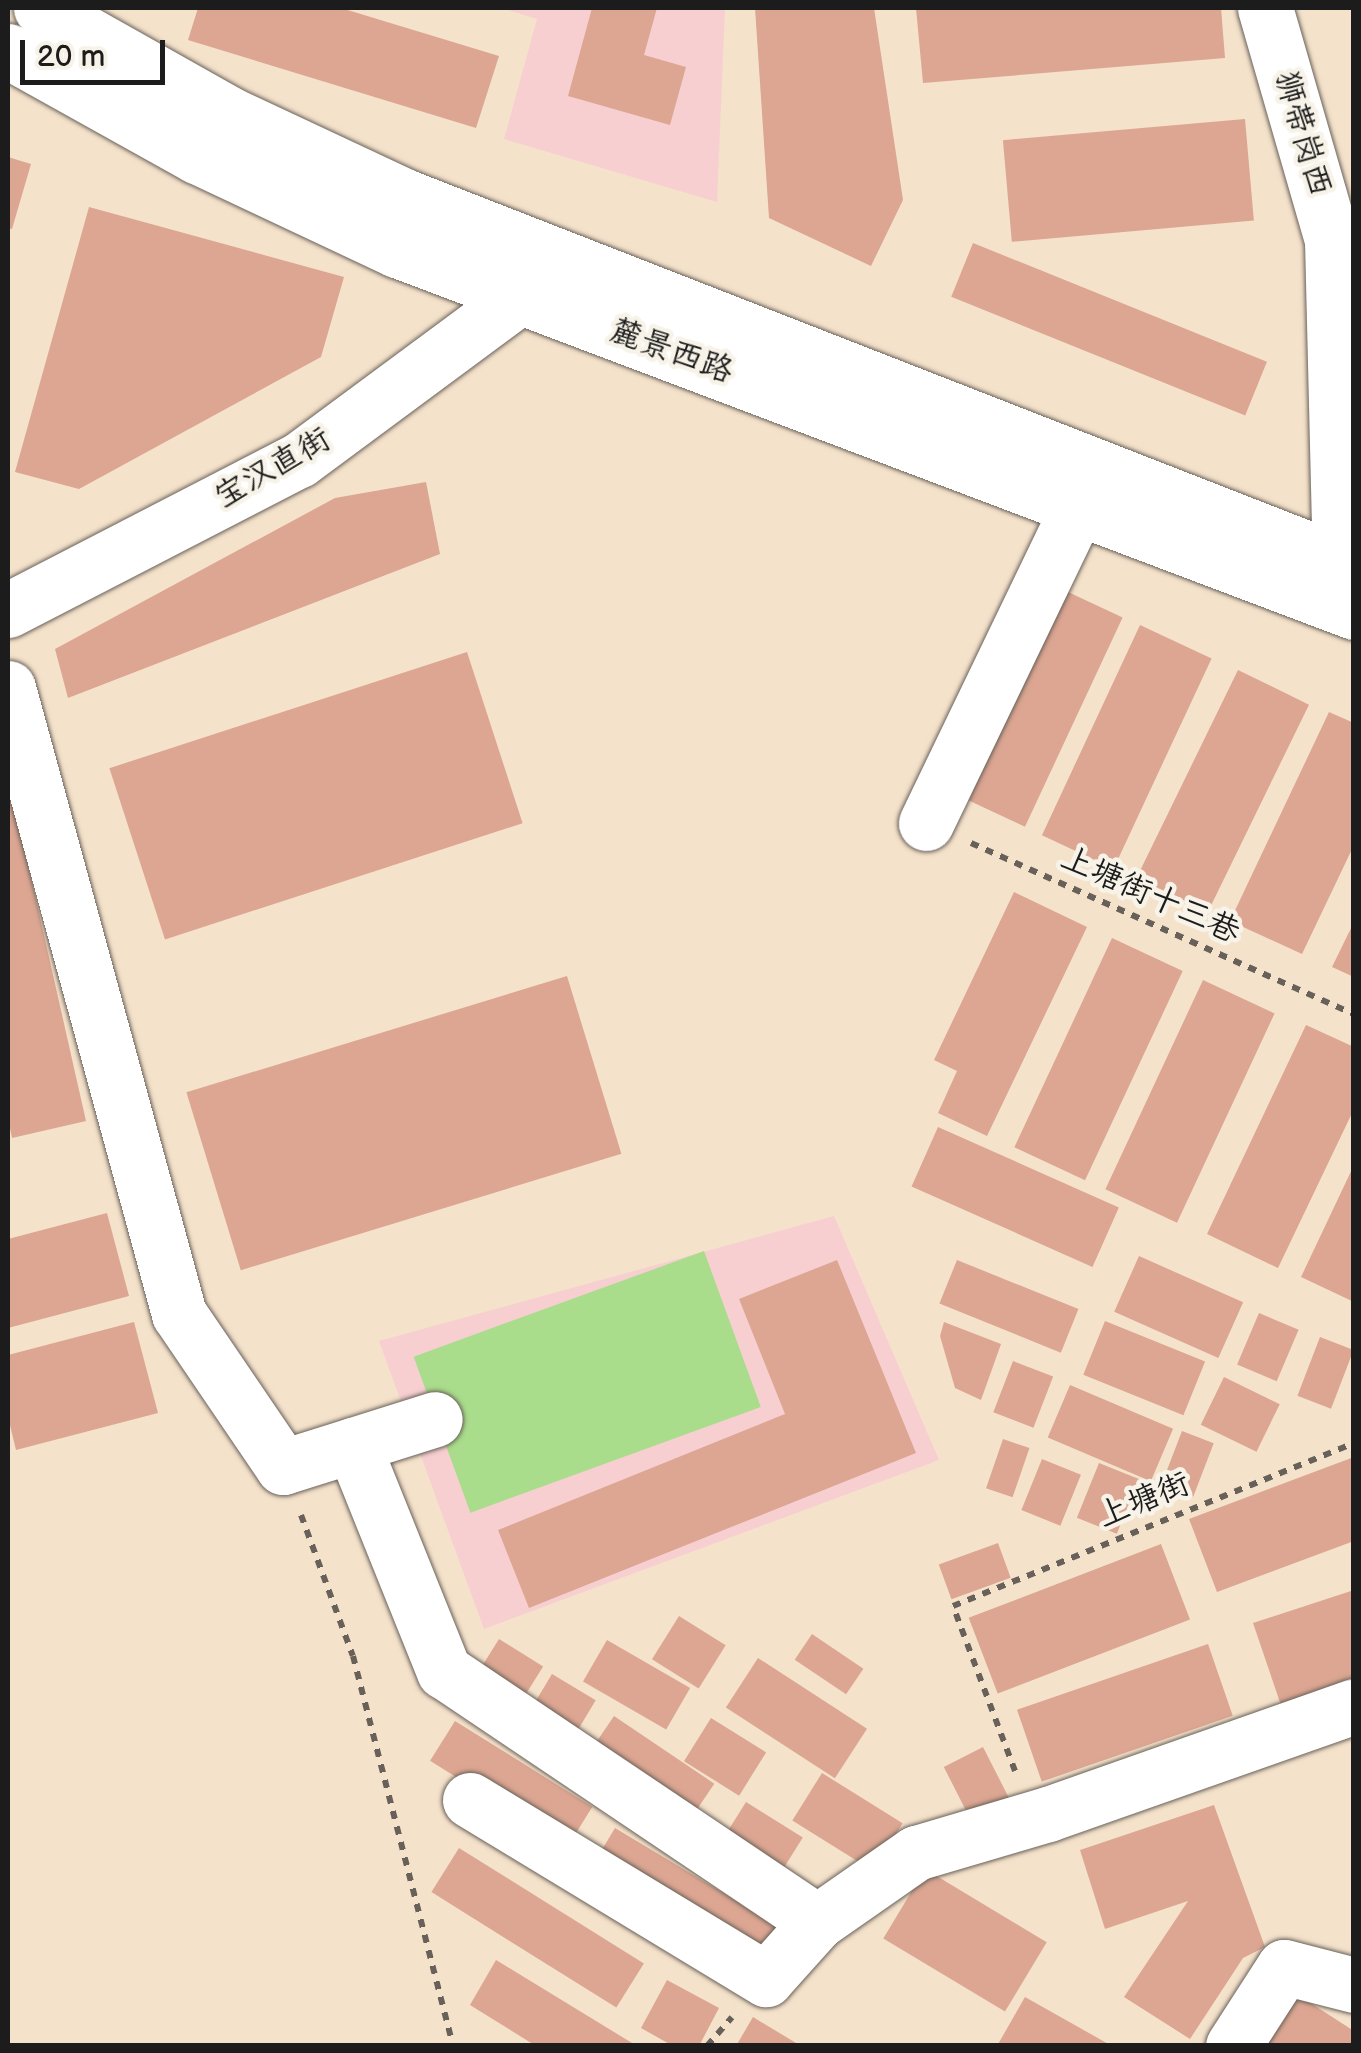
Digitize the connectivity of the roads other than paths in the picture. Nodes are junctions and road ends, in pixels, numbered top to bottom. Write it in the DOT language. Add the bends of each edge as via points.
graph roads {
  1 [pos="41,8"];
  2 [pos="1266,8"];
  3 [pos="8,51"];
  4 [pos="1332,152"];
  5 [pos="519,297"];
  6 [pos="1079,505"];
  7 [pos="1346,564"];
  8 [pos="8,610"];
  9 [pos="1354,612"];
  10 [pos="8,688"];
  11 [pos="926,823"];
  12 [pos="435,1419"];
  13 [pos="353,1445"];
  14 [pos="1354,1706"];
  15 [pos="470,1800"];
  16 [pos="817,1922"];
  17 [pos="1354,1986"];
  18 [pos="1233,2046"];
  1 -- 7 [label="street, 麓景西路" via="227,113 404,196"];
  2 -- 4 [label="street, 狮带岗西"];
  3 -- 5 [label="street, 麓景西路" via="290,201"];
  4 -- 7 [label="street, 狮带岗西"];
  5 -- 6 [label="street, 麓景西路"];
  5 -- 8 [label="street, 宝汉直街" via="299,460"];
  6 -- 9 [label="street, 麓景西路"];
  6 -- 11 [label="street"];
  10 -- 13 [label="street" via="179,1314 283,1467"];
  12 -- 13 [label="street"];
  13 -- 16 [label="street" via="444,1671"];
  14 -- 16 [label="street" via="916,1853"];
  15 -- 16 [label="street" via="766,1979"];
  17 -- 18 [label="street" via="1284,1967"];
}
